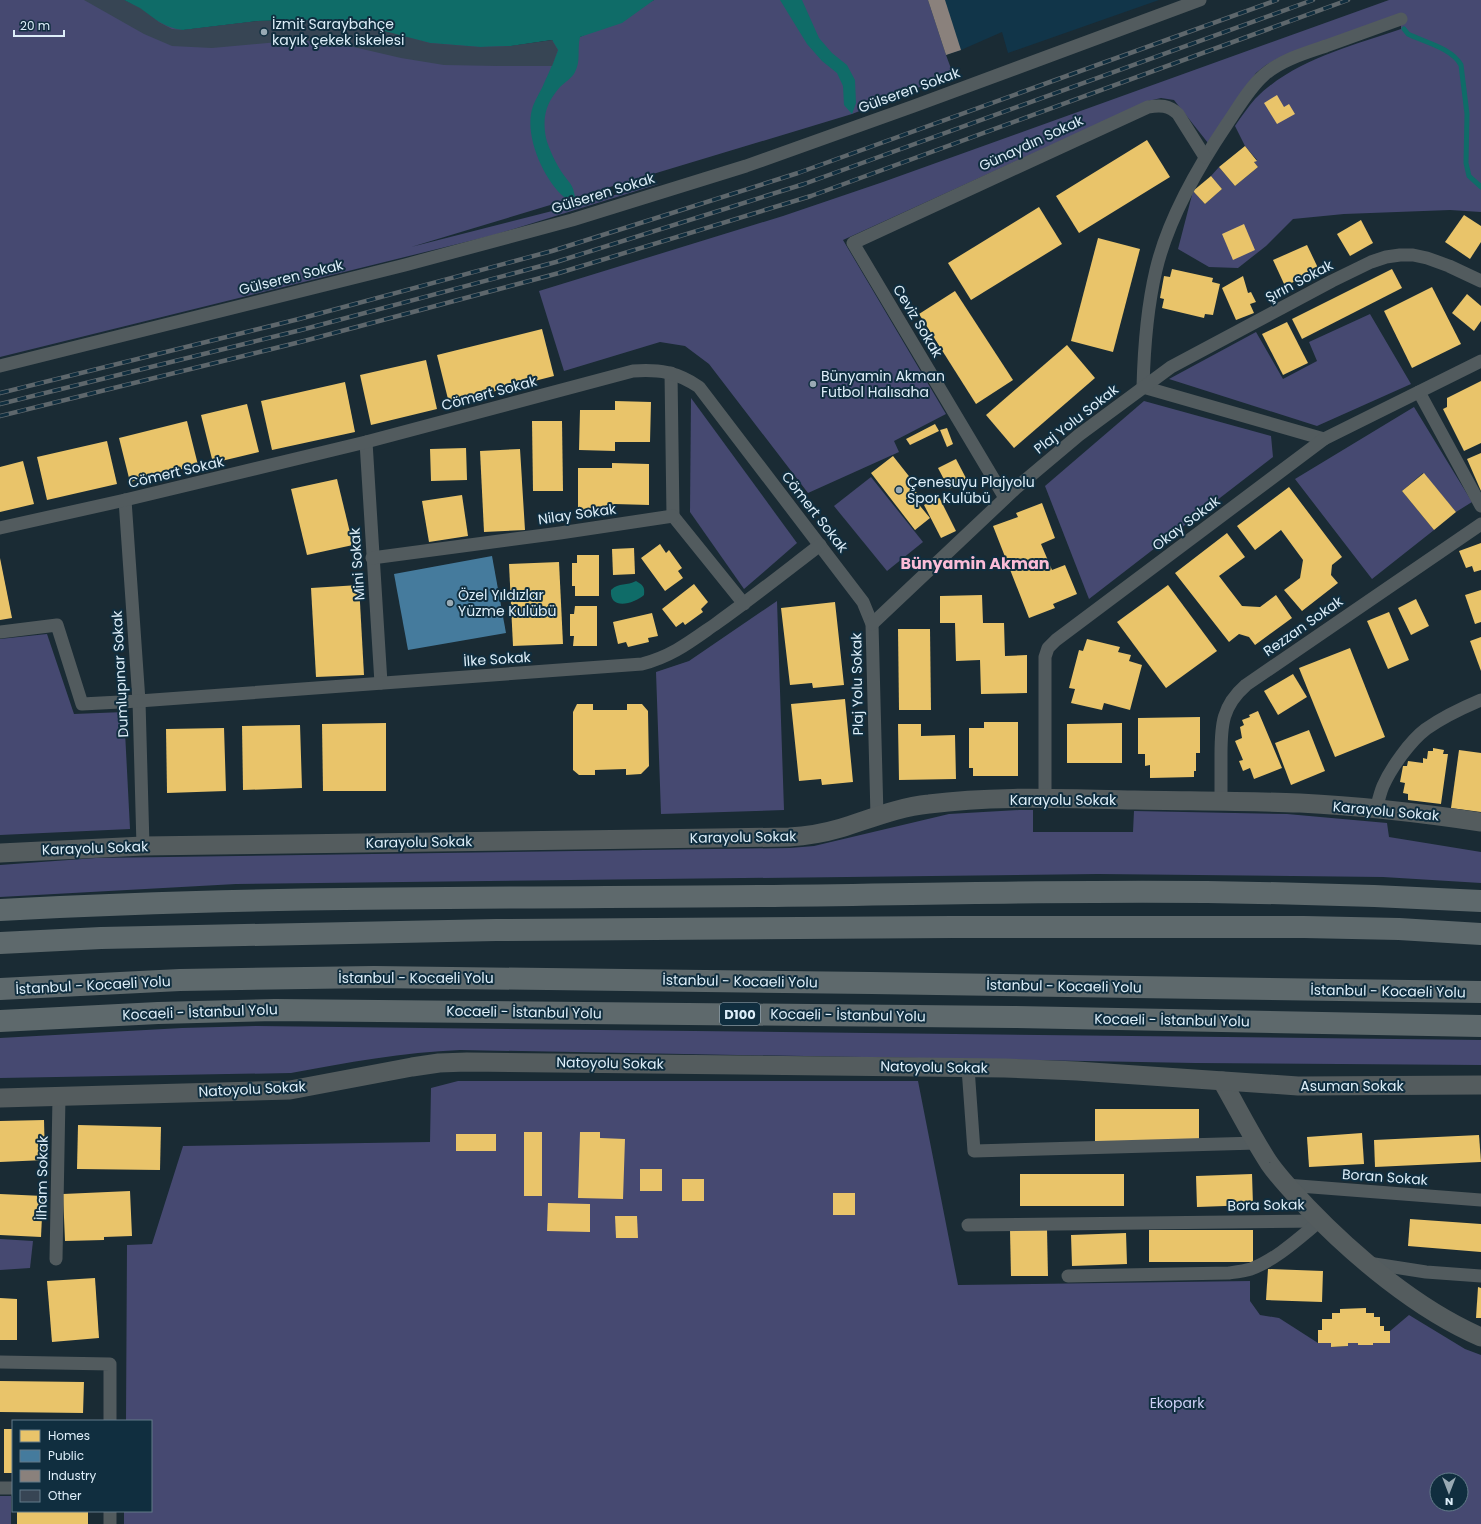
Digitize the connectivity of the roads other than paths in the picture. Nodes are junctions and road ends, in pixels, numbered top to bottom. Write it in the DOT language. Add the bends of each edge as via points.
graph roads {
  1 [pos="1200,0"];
  2 [pos="1401,19"];
  3 [pos="1205,157"];
  4 [pos="853,243"];
  5 [pos="1481,281"];
  6 [pos="1481,361"];
  7 [pos="0,366"];
  8 [pos="671,373"];
  9 [pos="1143,387"];
  10 [pos="1419,392"];
  11 [pos="1324,439"];
  12 [pos="366,442"];
  13 [pos="1005,498"];
  14 [pos="125,500"];
  15 [pos="1481,506"];
  16 [pos="673,516"];
  17 [pos="1481,524"];
  18 [pos="0,528"];
  19 [pos="820,545"];
  20 [pos="372,558"];
  21 [pos="744,604"];
  22 [pos="872,624"];
  23 [pos="0,632"];
  24 [pos="381,683"];
  25 [pos="1481,700"];
  26 [pos="139,701"];
  27 [pos="1045,799"];
  28 [pos="1221,802"];
  29 [pos="1376,810"];
  30 [pos="877,816"];
  31 [pos="1481,822"];
  32 [pos="143,846"];
  33 [pos="0,853"];
  34 [pos="1481,901"];
  35 [pos="0,910"];
  36 [pos="1481,934"];
  37 [pos="0,943"];
  38 [pos="0,989"];
  39 [pos="1481,992"];
  40 [pos="0,1021"];
  41 [pos="1481,1026"];
  42 [pos="968,1068"];
  43 [pos="1222,1081"];
  44 [pos="1481,1085"];
  45 [pos="59,1097"];
  46 [pos="0,1098"];
  47 [pos="1257,1143"];
  48 [pos="1286,1185"];
  49 [pos="1481,1200"];
  50 [pos="1320,1221"];
  51 [pos="968,1225"];
  52 [pos="56,1259"];
  53 [pos="1366,1263"];
  54 [pos="1068,1276"];
  55 [pos="1481,1276"];
  56 [pos="1481,1337"];
  57 [pos="0,1362"];
  58 [pos="110,1420"];
  59 [pos="0,1488"];
  60 [pos="12,1488"];
  61 [pos="110,1512"];
  62 [pos="110,1524"];
  1 -- 7 [label="street, Gülseren Sokak" via="746,166 572,220"];
  2 -- 3 [label="street" via="1297,56 1263,75"];
  3 -- 4 [label="street, Günaydın Sokak" via="1173,109 1165,106 1148,107"];
  3 -- 9 [label="street" via="1168,232 1156,269 1144,352"];
  4 -- 13 [label="street, Ceviz Sokak"];
  5 -- 9 [label="street, Şırın Sokak" via="1449,266 1413,255 1386,257 1332,281 1171,367"];
  6 -- 10 [label="street, Okay Sokak"];
  8 -- 12 [label="street, Cömert Sokak" via="648,370 633,372"];
  8 -- 16 [label="street"];
  8 -- 19 [label="street, Cömert Sokak" via="699,387"];
  9 -- 11 [label="street"];
  9 -- 13 [label="street, Plaj Yolu Sokak" via="1079,434"];
  10 -- 11 [label="street, Okay Sokak"];
  10 -- 15 [label="street"];
  11 -- 27 [label="street, Okay Sokak" via="1048,648 1045,657"];
  12 -- 14 [label="street, Cömert Sokak"];
  12 -- 20 [label="street, Mini Sokak"];
  13 -- 22 [label="street, Plaj Yolu Sokak"];
  14 -- 18 [label="street, Cömert Sokak"];
  14 -- 26 [label="street, Dumlupınar Sokak"];
  16 -- 20 [label="street, Nilay Sokak"];
  16 -- 21 [label="street"];
  17 -- 28 [label="street, Rezzan Sokak" via="1238,692 1222,721"];
  19 -- 21 [label="street, İlke Sokak"];
  19 -- 22 [label="street, Cömert Sokak" via="863,602"];
  20 -- 24 [label="street, Mini Sokak"];
  21 -- 24 [label="street, İlke Sokak" via="672,654 642,664"];
  22 -- 30 [label="street, Plaj Yolu Sokak"];
  23 -- 26 [label="street, İlke Sokak" via="57,625 82,704"];
  24 -- 26 [label="street, İlke Sokak"];
  25 -- 29 [label="street" via="1425,730 1389,774"];
  26 -- 32 [label="street, Dumlupınar Sokak"];
  27 -- 28 [label="main road, Karayolu Sokak"];
  27 -- 30 [label="main road, Karayolu Sokak" via="934,803"];
  28 -- 29 [label="main road, Karayolu Sokak" via="1300,804"];
  29 -- 31 [label="main road, Karayolu Sokak"];
  30 -- 32 [label="main road, Karayolu Sokak" via="841,828 789,837"];
  32 -- 33 [label="main road, Karayolu Sokak"];
  34 -- 35 [label="highway" via="1381,895 1093,892 327,900"];
  36 -- 37 [label="highway" via="1304,927 975,926 496,930 101,938"];
  38 -- 39 [label="highway, İstanbul - Kocaeli Yolu" via="180,980 374,977"];
  40 -- 41 [label="highway, Kocaeli - İstanbul Yolu / D100" via="275,1010 1020,1017"];
  42 -- 43 [label="main road, Natoyolu Sokak" via="1077,1071"];
  42 -- 45 [label="main road, Natoyolu Sokak" via="467,1062 412,1067 290,1090"];
  42 -- 47 [label="street" via="974,1151"];
  43 -- 44 [label="main road, Asuman Sokak" via="1298,1086"];
  43 -- 47 [label="main road"];
  45 -- 46 [label="main road, Natoyolu Sokak"];
  45 -- 52 [label="street, İlham Sokak"];
  47 -- 48 [label="main road"];
  48 -- 49 [label="street, Boran Sokak"];
  48 -- 50 [label="main road"];
  50 -- 51 [label="street, Bora Sokak"];
  50 -- 53 [label="main road"];
  50 -- 54 [label="street, Bora Sokak" via="1268,1261 1250,1269 1229,1273"];
  53 -- 55 [label="street" via="1426,1272"];
  53 -- 56 [label="main road" via="1438,1315"];
  57 -- 58 [label="street" via="110,1364"];
  59 -- 60 [label="street"];
  61 -- 62 [label="street"];
}
